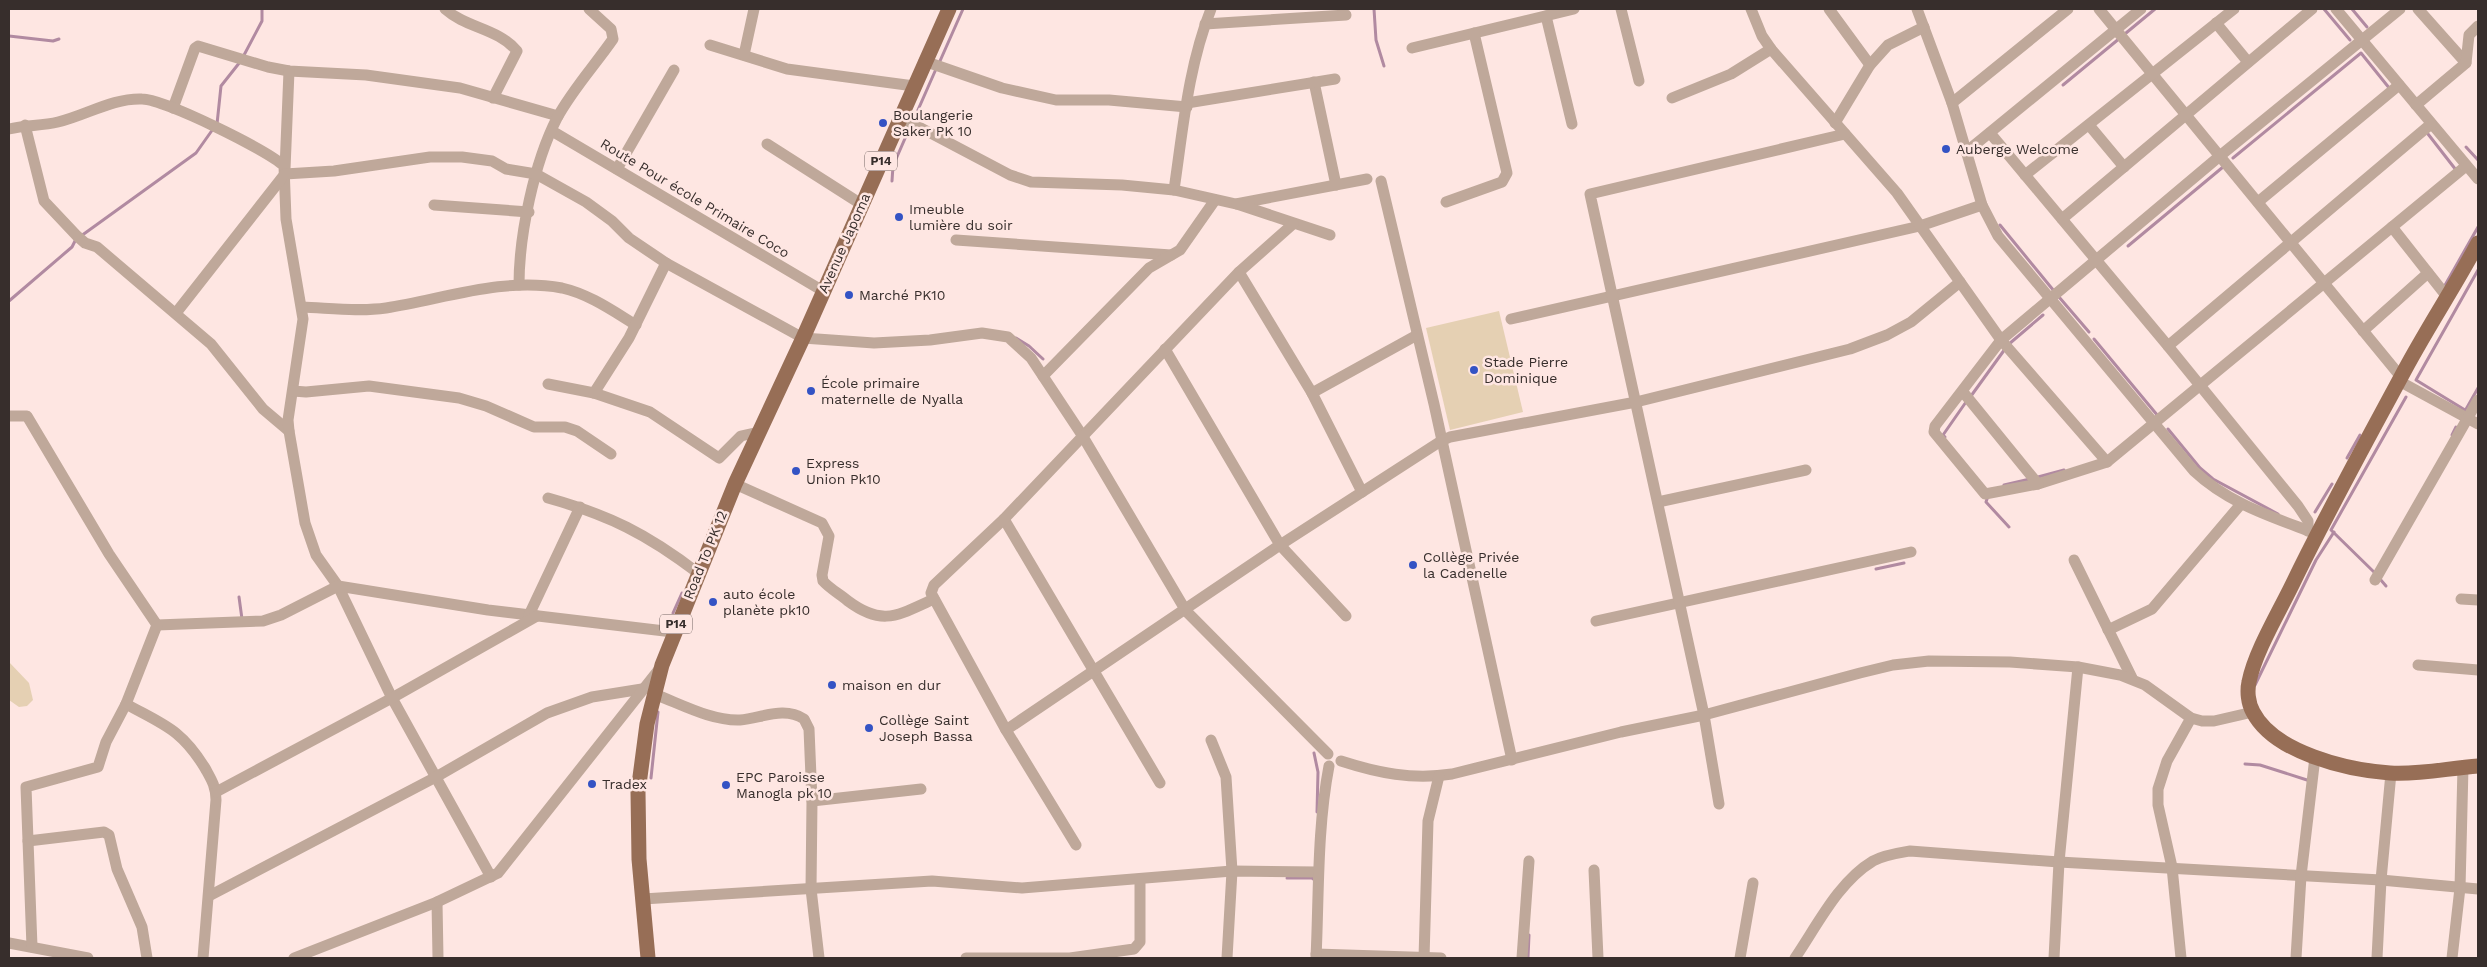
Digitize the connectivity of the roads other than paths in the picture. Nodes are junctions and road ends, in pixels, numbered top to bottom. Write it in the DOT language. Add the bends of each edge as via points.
graph roads {
  1 [pos="445,9"];
  2 [pos="589,9"];
  3 [pos="754,9"];
  4 [pos="949,9"];
  5 [pos="1211,9"];
  6 [pos="1574,9"];
  7 [pos="1621,9"];
  8 [pos="1751,9"];
  9 [pos="1830,9"];
  10 [pos="1918,9"];
  11 [pos="2068,9"];
  12 [pos="2099,9"];
  13 [pos="2141,9"];
  14 [pos="2234,9"];
  15 [pos="2312,9"];
  16 [pos="2336,9"];
  17 [pos="2400,9"];
  18 [pos="2418,9"];
  19 [pos="1346,15"];
  20 [pos="1546,16"];
  21 [pos="2216,23"];
  22 [pos="1205,24"];
  23 [pos="1924,26"];
  24 [pos="2116,29"];
  25 [pos="1474,33"];
  26 [pos="2476,33"];
  27 [pos="2362,40"];
  28 [pos="710,45"];
  29 [pos="1412,48"];
  30 [pos="1771,49"];
  31 [pos="744,55"];
  32 [pos="924,61"];
  33 [pos="2248,62"];
  34 [pos="2466,63"];
  35 [pos="1870,65"];
  36 [pos="674,70"];
  37 [pos="289,71"];
  38 [pos="2153,73"];
  39 [pos="1334,79"];
  40 [pos="1639,81"];
  41 [pos="1314,82"];
  42 [pos="2399,85"];
  43 [pos="914,86"];
  44 [pos="493,98"];
  45 [pos="1672,98"];
  46 [pos="1952,103"];
  47 [pos="1187,105"];
  48 [pos="2416,105"];
  49 [pos="173,108"];
  50 [pos="2186,114"];
  51 [pos="558,116"];
  52 [pos="902,118"];
  53 [pos="1835,123"];
  54 [pos="1572,124"];
  55 [pos="2431,124"];
  56 [pos="26,125"];
  57 [pos="2089,125"];
  58 [pos="9,129"];
  59 [pos="552,131"];
  60 [pos="1990,132"];
  61 [pos="1845,134"];
  62 [pos="767,144"];
  63 [pos="1966,152"];
  64 [pos="2221,155"];
  65 [pos="2466,166"];
  66 [pos="2124,167"];
  67 [pos="618,169"];
  68 [pos="285,171"];
  69 [pos="536,174"];
  70 [pos="2025,175"];
  71 [pos="1367,179"];
  72 [pos="2478,179"];
  73 [pos="1381,181"];
  74 [pos="1336,185"];
  75 [pos="1174,190"];
  76 [pos="1216,200"];
  77 [pos="1446,202"];
  78 [pos="2258,202"];
  79 [pos="861,204"];
  80 [pos="1236,204"];
  81 [pos="434,205"];
  82 [pos="1982,205"];
  83 [pos="529,212"];
  84 [pos="2062,219"];
  85 [pos="1293,224"];
  86 [pos="1920,226"];
  87 [pos="2392,227"];
  88 [pos="1330,235"];
  89 [pos="956,240"];
  90 [pos="2291,243"];
  91 [pos="2478,243"];
  92 [pos="1173,256"];
  93 [pos="2096,261"];
  94 [pos="666,263"];
  95 [pos="1239,272"];
  96 [pos="2428,273"];
  97 [pos="1960,282"];
  98 [pos="2324,283"];
  99 [pos="519,285"];
  100 [pos="823,291"];
  101 [pos="1612,294"];
  102 [pos="2049,298"];
  103 [pos="2448,298"];
  104 [pos="302,307"];
  105 [pos="176,313"];
  106 [pos="813,314"];
  107 [pos="1511,319"];
  108 [pos="636,325"];
  109 [pos="2363,331"];
  110 [pos="1417,335"];
  111 [pos="803,338"];
  112 [pos="2001,340"];
  113 [pos="2168,346"];
  114 [pos="1165,349"];
  115 [pos="1043,376"];
  116 [pos="2400,379"];
  117 [pos="548,384"];
  118 [pos="2201,386"];
  119 [pos="293,390"];
  120 [pos="1963,392"];
  121 [pos="594,393"];
  122 [pos="1312,393"];
  123 [pos="2478,400"];
  124 [pos="1636,402"];
  125 [pos="9,416"];
  126 [pos="2468,419"];
  127 [pos="2154,424"];
  128 [pos="2478,424"];
  129 [pos="289,431"];
  130 [pos="759,432"];
  131 [pos="1082,435"];
  132 [pos="1441,441"];
  133 [pos="611,454"];
  134 [pos="2107,462"];
  135 [pos="1806,470"];
  136 [pos="734,484"];
  137 [pos="2038,484"];
  138 [pos="1362,492"];
  139 [pos="548,498"];
  140 [pos="1658,502"];
  141 [pos="2241,504"];
  142 [pos="580,507"];
  143 [pos="1004,519"];
  144 [pos="2313,533"];
  145 [pos="1280,545"];
  146 [pos="1911,552"];
  147 [pos="2074,560"];
  148 [pos="698,573"];
  149 [pos="2375,580"];
  150 [pos="338,586"];
  151 [pos="934,599"];
  152 [pos="2461,599"];
  153 [pos="2478,600"];
  154 [pos="1680,603"];
  155 [pos="1186,611"];
  156 [pos="533,616"];
  157 [pos="1346,616"];
  158 [pos="1596,621"];
  159 [pos="157,625"];
  160 [pos="2108,630"];
  161 [pos="673,632"];
  162 [pos="2418,665"];
  163 [pos="2078,667"];
  164 [pos="2478,670"];
  165 [pos="1095,672"];
  166 [pos="2132,678"];
  167 [pos="648,692"];
  168 [pos="392,698"];
  169 [pos="126,704"];
  170 [pos="2253,712"];
  171 [pos="1704,715"];
  172 [pos="2191,718"];
  173 [pos="1006,730"];
  174 [pos="1211,740"];
  175 [pos="2315,758"];
  176 [pos="1329,760"];
  177 [pos="1512,760"];
  178 [pos="2471,766"];
  179 [pos="2391,773"];
  180 [pos="1439,776"];
  181 [pos="436,777"];
  182 [pos="1160,783"];
  183 [pos="920,790"];
  184 [pos="216,792"];
  185 [pos="812,801"];
  186 [pos="1719,804"];
  187 [pos="28,841"];
  188 [pos="1076,845"];
  189 [pos="1529,861"];
  190 [pos="2059,862"];
  191 [pos="2172,867"];
  192 [pos="1594,870"];
  193 [pos="1232,871"];
  194 [pos="1318,872"];
  195 [pos="2301,876"];
  196 [pos="491,877"];
  197 [pos="1140,879"];
  198 [pos="2381,880"];
  199 [pos="1753,883"];
  200 [pos="2460,888"];
  201 [pos="811,889"];
  202 [pos="2478,889"];
  203 [pos="209,896"];
  204 [pos="643,899"];
  205 [pos="437,902"];
  206 [pos="9,943"];
  207 [pos="32,947"];
  208 [pos="1316,956"];
  209 [pos="88,958"];
  210 [pos="147,958"];
  211 [pos="203,958"];
  212 [pos="294,958"];
  213 [pos="438,958"];
  214 [pos="648,958"];
  215 [pos="819,958"];
  216 [pos="966,958"];
  217 [pos="1070,958"];
  218 [pos="1227,958"];
  219 [pos="1424,958"];
  220 [pos="1441,958"];
  221 [pos="1522,958"];
  222 [pos="1598,958"];
  223 [pos="1740,958"];
  224 [pos="1795,958"];
  225 [pos="2054,958"];
  226 [pos="2181,958"];
  227 [pos="2296,958"];
  228 [pos="2377,958"];
  229 [pos="2452,958"];
  1 -- 44 [label="street" via="489,30 517,51"];
  2 -- 51 [label="street" via="611,29 613,40"];
  3 -- 31 [label="street"];
  4 -- 32 [label="main road, Avenue Japoma / P14"];
  5 -- 22 [label="street"];
  6 -- 20 [label="street"];
  7 -- 40 [label="street"];
  8 -- 30 [label="street"];
  9 -- 35 [label="street"];
  10 -- 23 [label="street"];
  11 -- 46 [label="street"];
  12 -- 24 [label="street"];
  13 -- 24 [label="street"];
  14 -- 21 [label="street"];
  15 -- 33 [label="street"];
  16 -- 27 [label="street"];
  17 -- 27 [label="street"];
  18 -- 34 [label="street"];
  19 -- 22 [label="street"];
  20 -- 25 [label="street"];
  20 -- 54 [label="street"];
  21 -- 33 [label="street"];
  21 -- 38 [label="street"];
  22 -- 47 [label="street" via="1190,77"];
  23 -- 35 [label="street" via="1888,45"];
  23 -- 46 [label="street"];
  24 -- 38 [label="street"];
  24 -- 60 [label="street"];
  25 -- 29 [label="street"];
  25 -- 77 [label="street" via="1507,173 1502,182"];
  26 -- 34 [label="street" via="2468,39"];
  27 -- 42 [label="street"];
  27 -- 64 [label="street"];
  28 -- 31 [label="street"];
  30 -- 45 [label="street" via="1731,74"];
  30 -- 53 [label="street"];
  31 -- 43 [label="street" via="787,69"];
  32 -- 43 [label="main road, Avenue Japoma / P14"];
  32 -- 47 [label="street" via="1002,88 1056,100"];
  33 -- 50 [label="street"];
  34 -- 48 [label="street"];
  35 -- 53 [label="street"];
  36 -- 67 [label="street"];
  37 -- 44 [label="street" via="366,75 436,84"];
  37 -- 49 [label="street" via="197,46"];
  37 -- 68 [label="street"];
  38 -- 50 [label="street"];
  38 -- 57 [label="street"];
  39 -- 41 [label="street"];
  41 -- 47 [label="street"];
  41 -- 74 [label="street"];
  42 -- 48 [label="street"];
  42 -- 78 [label="street"];
  43 -- 52 [label="main road, Avenue Japoma / P14"];
  44 -- 51 [label="street"];
  46 -- 63 [label="street"];
  47 -- 75 [label="street"];
  48 -- 55 [label="street"];
  49 -- 56 [label="street" via="145,98 121,99 57,122"];
  49 -- 68 [label="street" via="281,163"];
  50 -- 64 [label="street"];
  50 -- 66 [label="street"];
  51 -- 59 [label="street"];
  52 -- 75 [label="street" via="1010,175 1031,182"];
  52 -- 79 [label="main road, Avenue Japoma / P14"];
  53 -- 61 [label="street"];
  55 -- 65 [label="street"];
  55 -- 90 [label="street"];
  56 -- 58 [label="street"];
  56 -- 105 [label="street" via="44,201 85,243 97,246"];
  57 -- 66 [label="street"];
  57 -- 70 [label="street"];
  59 -- 67 [label="street, Route Pour école Primaire Coco"];
  59 -- 69 [label="street"];
  60 -- 63 [label="street"];
  60 -- 70 [label="street"];
  61 -- 86 [label="street" via="1897,193"];
  61 -- 101 [label="street" via="1590,194"];
  62 -- 79 [label="street"];
  63 -- 82 [label="street"];
  64 -- 78 [label="street"];
  64 -- 93 [label="street"];
  65 -- 72 [label="street"];
  65 -- 87 [label="street"];
  66 -- 84 [label="street"];
  67 -- 100 [label="street, Route Pour école Primaire Coco"];
  68 -- 69 [label="street" via="334,171 430,157 462,157 492,161 506,169"];
  68 -- 104 [label="street" via="286,219"];
  68 -- 105 [label="street"];
  69 -- 83 [label="street"];
  69 -- 94 [label="street" via="586,202 629,238"];
  70 -- 84 [label="street"];
  71 -- 74 [label="street"];
  73 -- 110 [label="street"];
  74 -- 80 [label="street"];
  75 -- 76 [label="street"];
  76 -- 80 [label="street"];
  76 -- 92 [label="street"];
  78 -- 90 [label="street"];
  79 -- 100 [label="main road, Avenue Japoma / P14"];
  80 -- 85 [label="street"];
  81 -- 83 [label="street"];
  82 -- 86 [label="street"];
  82 -- 102 [label="street" via="1998,236"];
  83 -- 99 [label="street" via="520,253"];
  84 -- 93 [label="street"];
  85 -- 88 [label="street"];
  85 -- 95 [label="street"];
  86 -- 97 [label="street"];
  86 -- 101 [label="street"];
  87 -- 96 [label="street"];
  87 -- 98 [label="street"];
  89 -- 92 [label="street"];
  90 -- 98 [label="street"];
  90 -- 113 [label="street"];
  91 -- 103 [label="main road"];
  92 -- 115 [label="street" via="1149,268"];
  93 -- 102 [label="street"];
  93 -- 113 [label="street"];
  94 -- 108 [label="street"];
  94 -- 111 [label="street"];
  95 -- 114 [label="street"];
  95 -- 122 [label="street"];
  96 -- 103 [label="street"];
  96 -- 109 [label="street"];
  97 -- 112 [label="street"];
  97 -- 124 [label="street" via="1911,322 1870,342"];
  98 -- 109 [label="street"];
  98 -- 118 [label="street"];
  99 -- 104 [label="street" via="436,296 384,308"];
  99 -- 108 [label="street" via="562,288 579,293"];
  100 -- 106 [label="main road, Avenue Japoma / P14"];
  101 -- 107 [label="street"];
  101 -- 124 [label="street"];
  102 -- 112 [label="street"];
  102 -- 127 [label="street"];
  103 -- 116 [label="main road"];
  104 -- 119 [label="street" via="303,331"];
  105 -- 129 [label="street" via="211,344 262,409"];
  106 -- 111 [label="main road, Road To PK 12 / P14"];
  108 -- 121 [label="street"];
  109 -- 116 [label="street"];
  110 -- 122 [label="street"];
  110 -- 132 [label="street"];
  111 -- 115 [label="street" via="874,343 995,334 1008,337 1020,346"];
  111 -- 130 [label="main road, Road To PK 12 / P14"];
  112 -- 120 [label="street"];
  112 -- 134 [label="street"];
  113 -- 118 [label="street"];
  114 -- 131 [label="street"];
  114 -- 145 [label="street"];
  115 -- 131 [label="street"];
  116 -- 126 [label="street"];
  116 -- 144 [label="main road"];
  117 -- 121 [label="street"];
  118 -- 127 [label="street"];
  118 -- 144 [label="street" via="2298,506"];
  119 -- 129 [label="street"];
  119 -- 133 [label="street" via="306,392 369,386 459,398 534,427 565,427 577,431"];
  120 -- 137 [label="street"];
  120 -- 137 [label="street" via="1934,429 1981,491 1989,494"];
  121 -- 130 [label="street" via="650,412 719,458 741,436"];
  122 -- 138 [label="street"];
  123 -- 126 [label="street"];
  124 -- 132 [label="street"];
  124 -- 140 [label="street"];
  125 -- 159 [label="street" via="27,416 109,554"];
  126 -- 128 [label="street"];
  126 -- 149 [label="street"];
  127 -- 134 [label="street"];
  127 -- 141 [label="street" via="2210,486"];
  129 -- 150 [label="street" via="310,539 316,555"];
  130 -- 136 [label="main road, Road To PK 12 / P14"];
  131 -- 143 [label="street"];
  131 -- 155 [label="street"];
  132 -- 138 [label="street"];
  132 -- 177 [label="street"];
  134 -- 137 [label="street"];
  135 -- 140 [label="street"];
  136 -- 148 [label="main road, Road To PK 12 / P14"];
  136 -- 151 [label="street" via="822,523 829,536 823,581 859,609 869,614 891,616"];
  138 -- 145 [label="street"];
  139 -- 142 [label="street"];
  140 -- 154 [label="street"];
  141 -- 144 [label="street"];
  141 -- 160 [label="street" via="2152,609"];
  142 -- 148 [label="street" via="614,520 653,541"];
  142 -- 156 [label="street"];
  143 -- 151 [label="street" via="934,585 931,593"];
  143 -- 165 [label="street"];
  144 -- 170 [label="main road" via="2252,671 2248,696"];
  145 -- 155 [label="street"];
  145 -- 157 [label="street"];
  146 -- 154 [label="street"];
  147 -- 160 [label="street"];
  148 -- 161 [label="main road, Road To PK 12 / P14"];
  150 -- 156 [label="street"];
  150 -- 159 [label="street" via="263,621"];
  150 -- 168 [label="street"];
  151 -- 173 [label="street"];
  152 -- 153 [label="street"];
  154 -- 158 [label="street"];
  154 -- 171 [label="street"];
  155 -- 165 [label="street"];
  155 -- 176 [label="street"];
  156 -- 161 [label="street"];
  156 -- 168 [label="street"];
  159 -- 169 [label="street"];
  160 -- 166 [label="street"];
  161 -- 167 [label="main road, Road To PK 12 / P14" via="662,665"];
  162 -- 164 [label="street"];
  163 -- 166 [label="street"];
  163 -- 171 [label="street" via="1969,661 1893,665"];
  163 -- 190 [label="street"];
  165 -- 173 [label="street"];
  165 -- 182 [label="street"];
  166 -- 172 [label="street"];
  167 -- 181 [label="street" via="592,697 547,713"];
  167 -- 185 [label="street" via="727,720 788,712 797,714 804,719 808,729"];
  167 -- 196 [label="street" via="504,867"];
  167 -- 204 [label="main road, Road To PK 12 / P14" via="638,792"];
  168 -- 181 [label="street"];
  168 -- 184 [label="street"];
  169 -- 184 [label="street" via="182,735 214,783"];
  169 -- 187 [label="street" via="106,742 98,768 26,786"];
  170 -- 172 [label="street" via="2214,721"];
  170 -- 175 [label="main road" via="2278,737"];
  171 -- 177 [label="street"];
  171 -- 186 [label="street"];
  172 -- 191 [label="street" via="2167,761 2158,789 2158,805"];
  173 -- 188 [label="street"];
  174 -- 193 [label="street" via="1224,765 1226,777"];
  175 -- 179 [label="main road"];
  175 -- 195 [label="street"];
  176 -- 180 [label="street" via="1336,766 1341,761 1390,775"];
  176 -- 194 [label="street"];
  177 -- 180 [label="street"];
  178 -- 179 [label="main road"];
  178 -- 200 [label="street"];
  179 -- 198 [label="street"];
  180 -- 219 [label="street" via="1428,821"];
  181 -- 196 [label="street"];
  181 -- 203 [label="street"];
  183 -- 185 [label="street"];
  184 -- 203 [label="street"];
  185 -- 201 [label="street"];
  187 -- 207 [label="street"];
  187 -- 210 [label="street" via="104,832 109,835 117,869 142,927"];
  189 -- 221 [label="street"];
  190 -- 191 [label="street"];
  190 -- 224 [label="street" via="1938,852 1890,854 1873,861 1841,890"];
  190 -- 225 [label="street"];
  191 -- 195 [label="street"];
  191 -- 226 [label="street"];
  192 -- 222 [label="street"];
  193 -- 194 [label="street"];
  193 -- 197 [label="street"];
  193 -- 218 [label="street"];
  194 -- 208 [label="street"];
  195 -- 198 [label="street"];
  195 -- 227 [label="street"];
  196 -- 205 [label="street"];
  197 -- 201 [label="street" via="1022,888 932,881"];
  197 -- 217 [label="street" via="1138,947"];
  198 -- 200 [label="street"];
  198 -- 228 [label="street"];
  199 -- 223 [label="street"];
  200 -- 202 [label="street"];
  200 -- 229 [label="street"];
  201 -- 204 [label="street"];
  201 -- 215 [label="street"];
  203 -- 211 [label="street"];
  204 -- 214 [label="main road, Road To PK 12 / P14"];
  205 -- 212 [label="street"];
  205 -- 213 [label="street"];
  206 -- 207 [label="street"];
  207 -- 209 [label="street"];
  208 -- 219 [label="street"];
  216 -- 217 [label="street"];
  219 -- 220 [label="street"];
}
